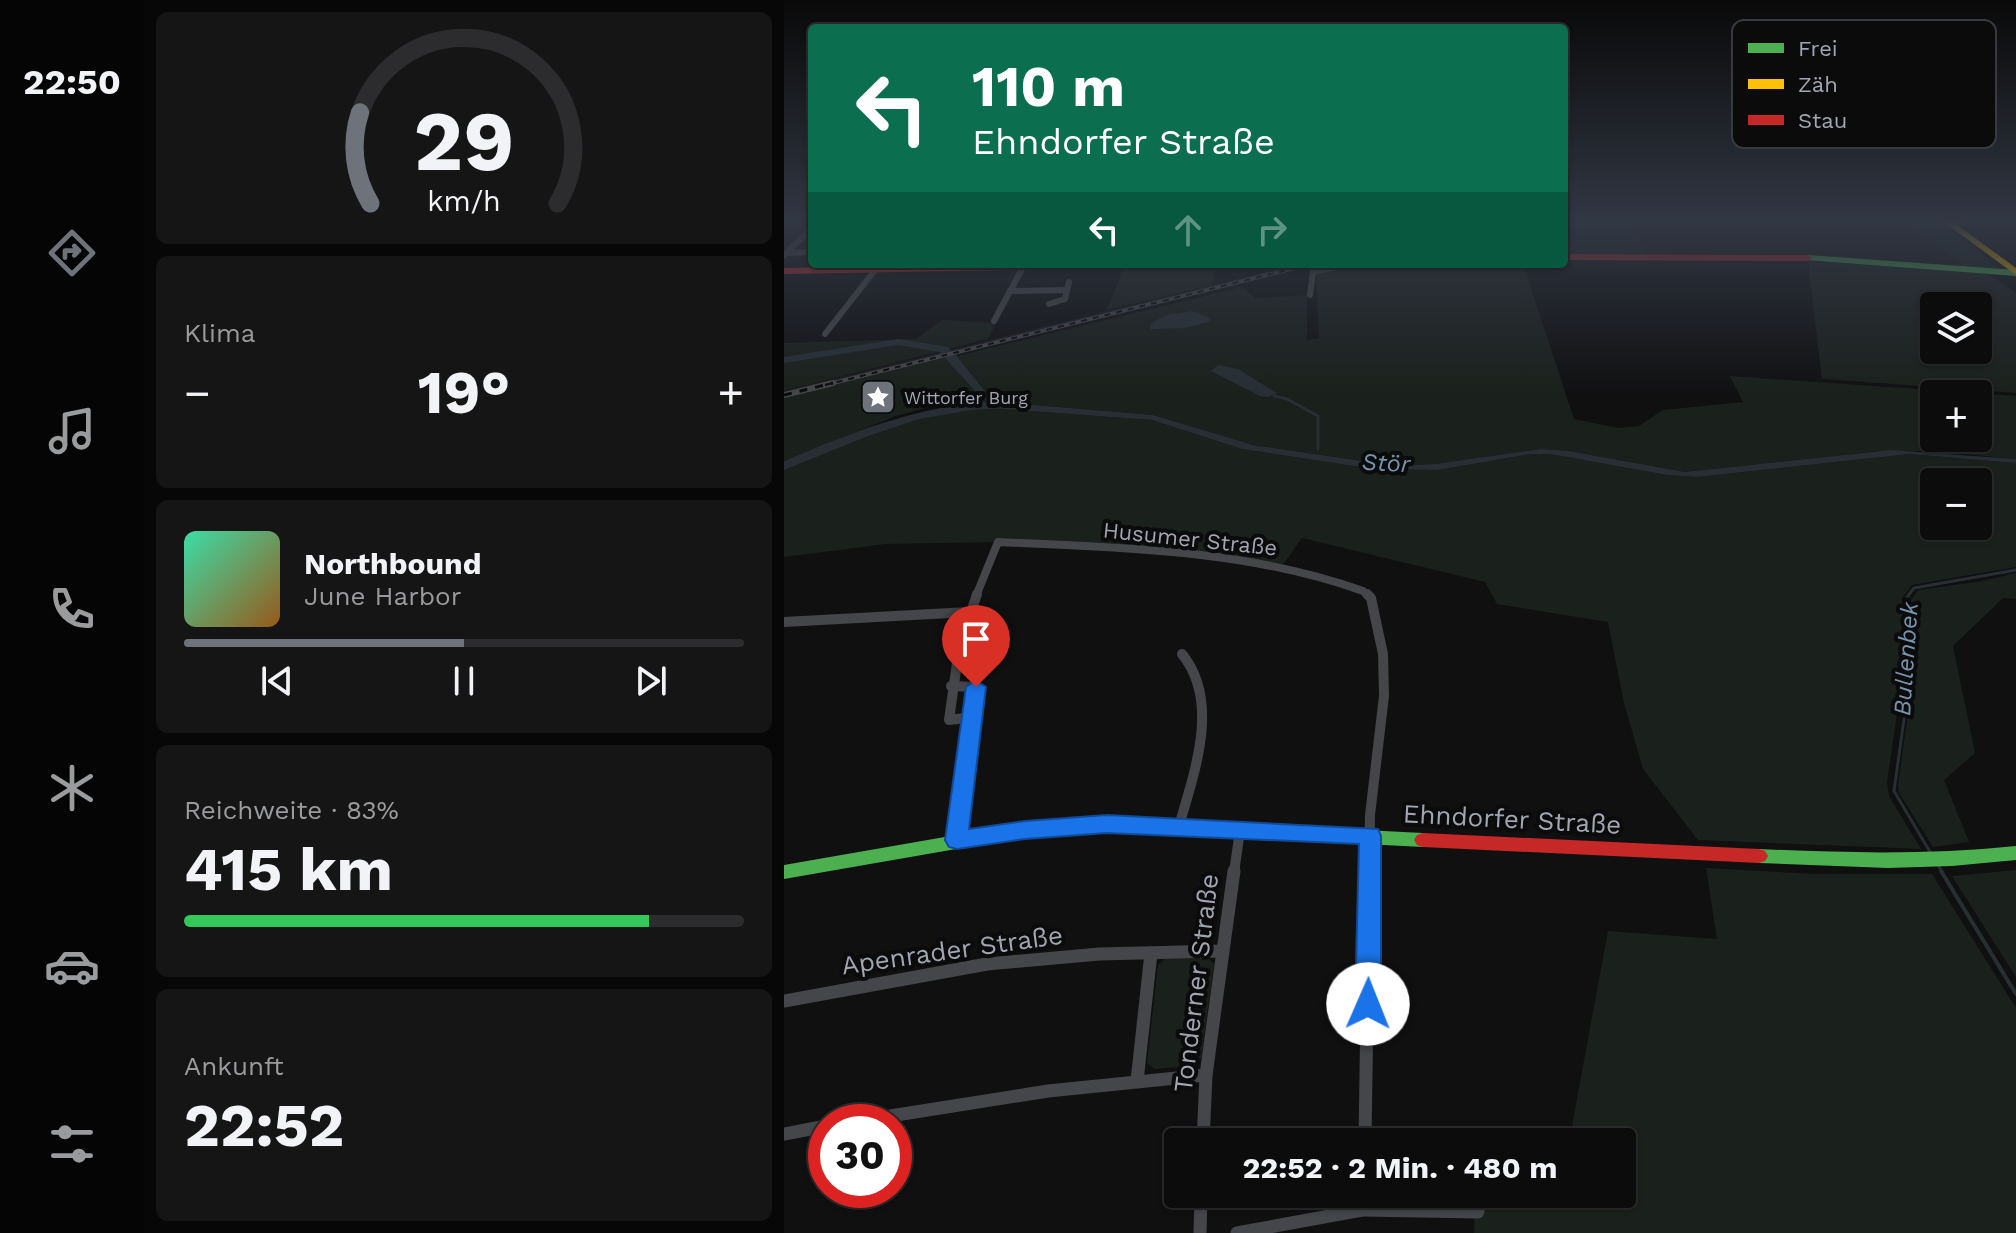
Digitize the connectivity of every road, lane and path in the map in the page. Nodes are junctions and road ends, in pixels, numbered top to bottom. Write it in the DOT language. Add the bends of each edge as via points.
graph roads {
  1 [pos="868,280"];
  2 [pos="1016,280"];
  3 [pos="1055,280"];
  4 [pos="1068,280"];
  5 [pos="1312,280"];
  6 [pos="1010,291"];
  7 [pos="1310,295"];
  8 [pos="1049,304"];
  9 [pos="994,321"];
  10 [pos="825,334"];
  11 [pos="969,612"];
  12 [pos="784,622"];
  13 [pos="1182,654"];
  14 [pos="951,686"];
  15 [pos="974,717"];
  16 [pos="1179,826"];
  17 [pos="1240,830"];
  18 [pos="1370,836"];
  19 [pos="957,840"];
  20 [pos="2016,853"];
  21 [pos="784,872"];
  22 [pos="1223,951"];
  23 [pos="1151,953"];
  24 [pos="784,1001"];
  25 [pos="1206,1075"];
  26 [pos="1137,1081"];
  27 [pos="912,1112"];
  28 [pos="1204,1128"];
  29 [pos="1365,1128"];
  30 [pos="808,1129"];
  31 [pos="784,1134"];
  32 [pos="1201,1208"];
  33 [pos="1338,1208"];
  34 [pos="1432,1208"];
  35 [pos="1478,1212"];
  36 [pos="1200,1233"];
  37 [pos="1237,1233"];
  1 -- 10 [label="street"];
  2 -- 6 [label="street"];
  3 -- 6 [label="street"];
  4 -- 8 [label="street" via="1062,302"];
  5 -- 7 [label="street"];
  6 -- 9 [label="street"];
  11 -- 12 [label="street"];
  11 -- 14 [label="street"];
  11 -- 18 [label="street, Husumer Straße" via="998,542 1239,559 1316,574 1363,591 1371,598 1383,654"];
  13 -- 16 [label="street" via="1194,664 1203,702"];
  14 -- 15 [label="street" via="976,687"];
  14 -- 15 [label="street" via="949,720"];
  15 -- 19 [label="street"];
  16 -- 17 [label="main road, Ehndorfer Straße"];
  16 -- 19 [label="main road, Ehndorfer Straße" via="1107,824"];
  17 -- 18 [label="main road, Ehndorfer Straße"];
  17 -- 22 [label="street, Tonderner Straße"];
  18 -- 20 [label="main road, Ehndorfer Straße" via="1916,862"];
  18 -- 29 [label="street"];
  19 -- 21 [label="main road, Ehndorfer Straße"];
  22 -- 23 [label="street, Apenrader Straße"];
  22 -- 25 [label="street, Tonderner Straße"];
  23 -- 24 [label="street, Apenrader Straße" via="987,964"];
  23 -- 26 [label="street, Tonderner Straße"];
  25 -- 26 [label="street"];
  25 -- 28 [label="street, Tonderner Straße"];
  26 -- 27 [label="street"];
  30 -- 31 [label="street"];
  32 -- 36 [label="street"];
  33 -- 37 [label="street"];
  34 -- 35 [label="street"];
}
